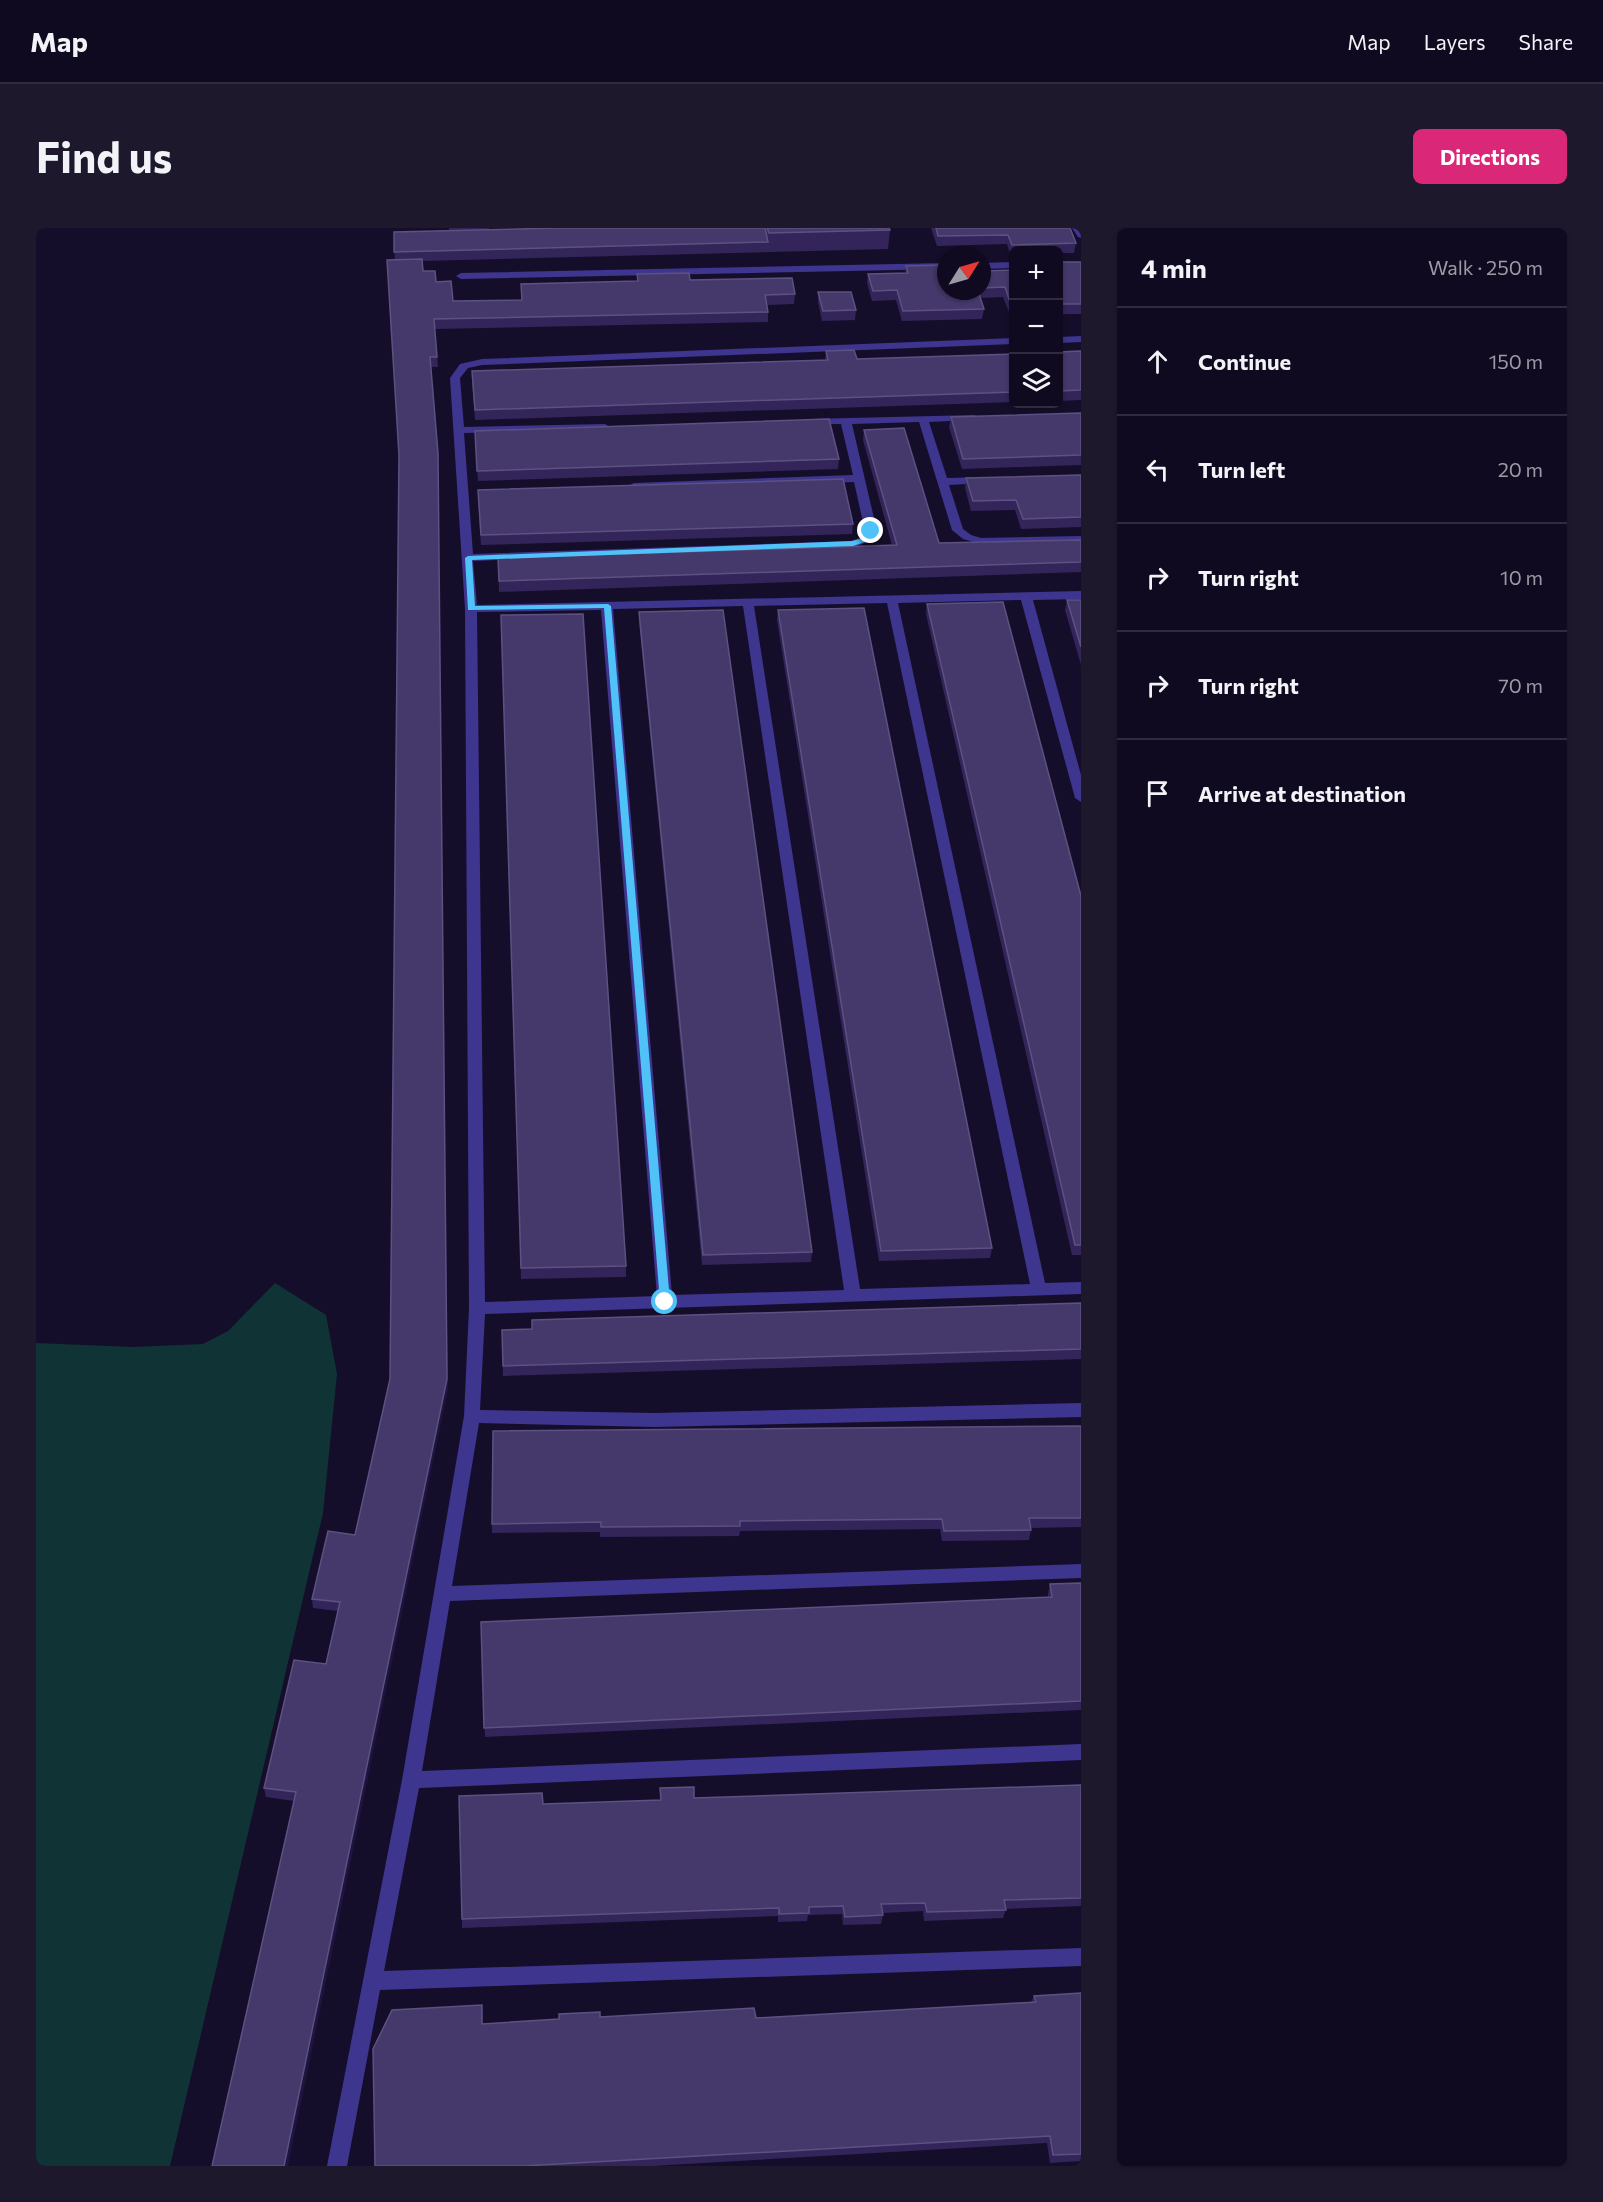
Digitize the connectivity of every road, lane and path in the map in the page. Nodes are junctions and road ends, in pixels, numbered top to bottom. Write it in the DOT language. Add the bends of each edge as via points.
graph roads {
  1 [pos="1077,228"];
  2 [pos="1081,235"];
  3 [pos="1009,265"];
  4 [pos="937,266"];
  5 [pos="991,266"];
  6 [pos="461,276"];
  7 [pos="1081,339"];
  8 [pos="1063,340"];
  9 [pos="1009,341"];
  10 [pos="979,417"];
  11 [pos="923,419"];
  12 [pos="846,421"];
  13 [pos="799,422"];
  14 [pos="611,427"];
  15 [pos="458,430"];
  16 [pos="860,478"];
  17 [pos="1000,479"];
  18 [pos="943,482"];
  19 [pos="627,486"];
  20 [pos="1081,539"];
  21 [pos="468,558"];
  22 [pos="1081,595"];
  23 [pos="1026,596"];
  24 [pos="892,600"];
  25 [pos="748,603"];
  26 [pos="608,606"];
  27 [pos="471,609"];
  28 [pos="1081,798"];
  29 [pos="1081,1288"];
  30 [pos="1039,1289"];
  31 [pos="853,1296"];
  32 [pos="665,1302"];
  33 [pos="477,1308"];
  34 [pos="1081,1410"];
  35 [pos="472,1416"];
  36 [pos="1081,1571"];
  37 [pos="441,1594"];
  38 [pos="1081,1752"];
  39 [pos="411,1780"];
  40 [pos="1081,1957"];
  41 [pos="373,1982"];
  42 [pos="337,2166"];
  1 -- 2 [label="lane"];
  3 -- 5 [label="lane"];
  4 -- 6 [label="lane"];
  7 -- 8 [label="lane"];
  9 -- 15 [label="lane" via="482,362 464,366 455,378"];
  10 -- 11 [label="lane"];
  11 -- 12 [label="lane"];
  11 -- 18 [label="lane"];
  12 -- 13 [label="lane"];
  12 -- 16 [label="lane"];
  14 -- 15 [label="lane"];
  15 -- 21 [label="lane" via="469,491"];
  16 -- 19 [label="lane"];
  16 -- 21 [label="lane" via="871,531 866,539 853,544"];
  17 -- 18 [label="lane"];
  18 -- 20 [label="lane" via="958,530 967,537 981,541"];
  21 -- 27 [label="lane"];
  22 -- 23 [label="lane"];
  23 -- 24 [label="lane"];
  23 -- 28 [label="lane"];
  24 -- 25 [label="lane"];
  24 -- 30 [label="lane"];
  25 -- 26 [label="lane"];
  25 -- 31 [label="lane"];
  26 -- 27 [label="lane"];
  26 -- 32 [label="lane"];
  27 -- 33 [label="lane"];
  29 -- 30 [label="lane"];
  30 -- 31 [label="lane"];
  31 -- 32 [label="lane"];
  32 -- 33 [label="lane"];
  33 -- 35 [label="lane"];
  34 -- 35 [label="lane" via="655,1420"];
  35 -- 37 [label="lane"];
  36 -- 37 [label="lane"];
  37 -- 39 [label="lane"];
  38 -- 39 [label="lane"];
  39 -- 41 [label="lane"];
  40 -- 41 [label="lane"];
  41 -- 42 [label="lane"];
}
